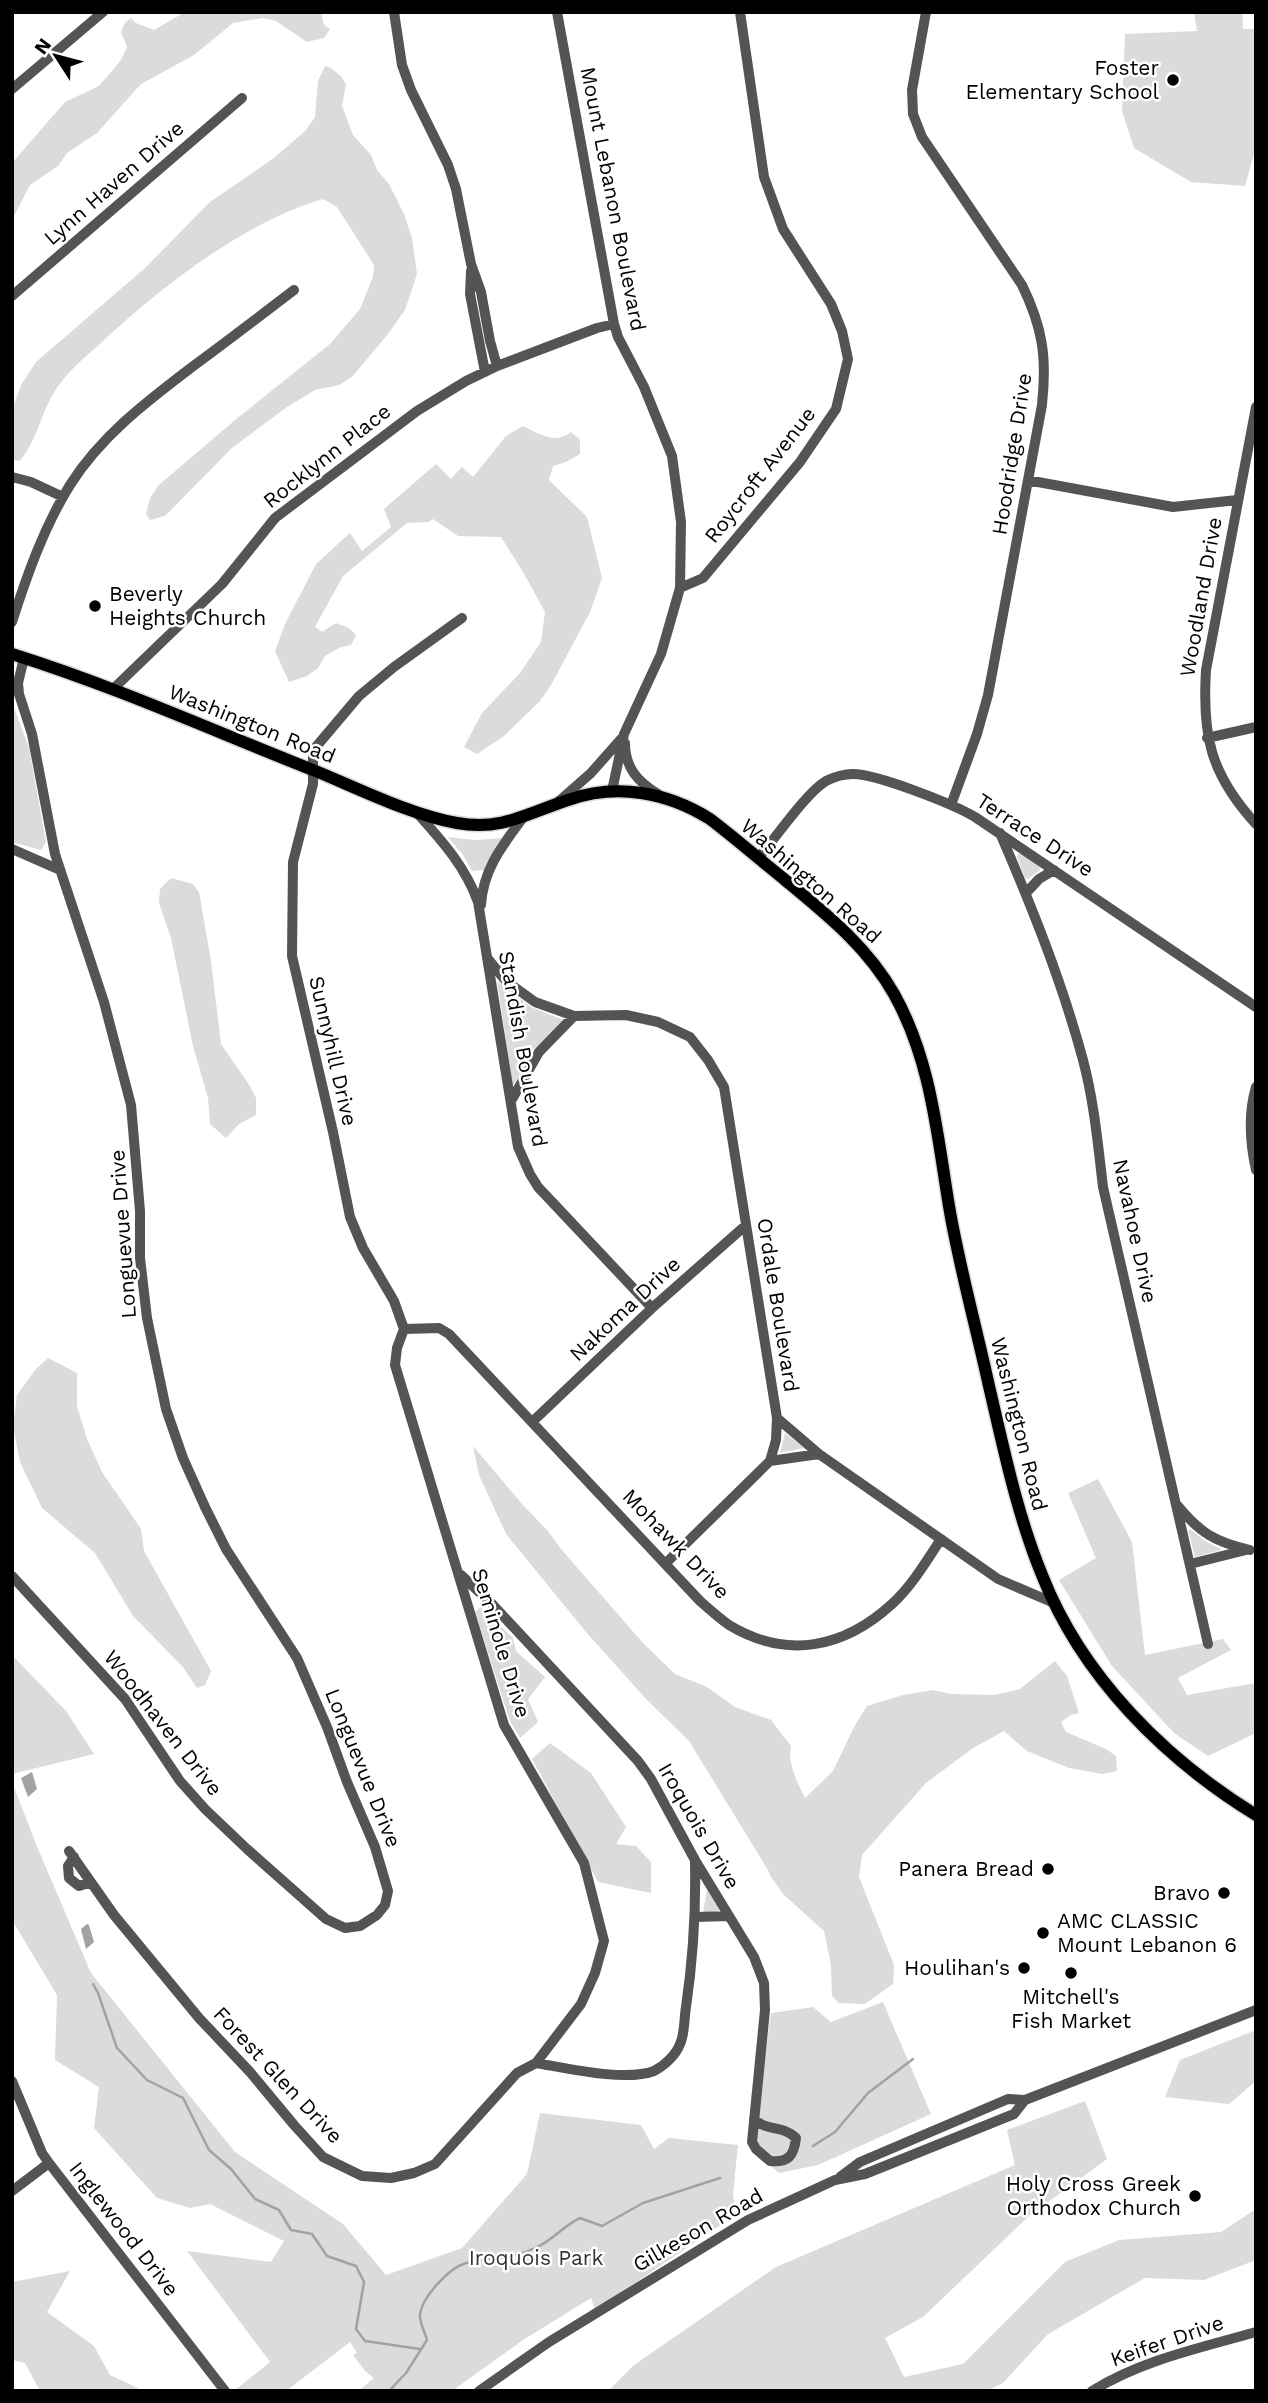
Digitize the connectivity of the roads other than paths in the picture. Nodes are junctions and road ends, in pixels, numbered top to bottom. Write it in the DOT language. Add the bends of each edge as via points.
graph roads {
  1 [pos="103,12"];
  2 [pos="394,12"];
  3 [pos="557,12"];
  4 [pos="740,12"];
  5 [pos="926,12"];
  6 [pos="12,89"];
  7 [pos="242,98"];
  8 [pos="294,290"];
  9 [pos="12,296"];
  10 [pos="480,314"];
  11 [pos="614,324"];
  12 [pos="497,366"];
  13 [pos="485,372"];
  14 [pos="1256,407"];
  15 [pos="1243,471"];
  16 [pos="1256,472"];
  17 [pos="12,477"];
  18 [pos="1028,482"];
  19 [pos="63,497"];
  20 [pos="1237,500"];
  21 [pos="680,588"];
  22 [pos="462,618"];
  23 [pos="12,622"];
  24 [pos="18,656"];
  25 [pos="113,689"];
  26 [pos="1256,727"];
  27 [pos="625,734"];
  28 [pos="1207,738"];
  29 [pos="313,771"];
  30 [pos="612,791"];
  31 [pos="661,796"];
  32 [pos="555,805"];
  33 [pos="951,805"];
  34 [pos="416,811"];
  35 [pos="522,819"];
  36 [pos="1256,824"];
  37 [pos="1000,833"];
  38 [pos="12,849"];
  39 [pos="758,858"];
  40 [pos="60,870"];
  41 [pos="1054,870"];
  42 [pos="1026,894"];
  43 [pos="481,915"];
  44 [pos="488,959"];
  45 [pos="1256,1007"];
  46 [pos="574,1016"];
  47 [pos="1256,1087"];
  48 [pos="511,1101"];
  49 [pos="1256,1170"];
  50 [pos="745,1226"];
  51 [pos="652,1308"];
  52 [pos="404,1329"];
  53 [pos="777,1418"];
  54 [pos="532,1422"];
  55 [pos="819,1454"];
  56 [pos="770,1461"];
  57 [pos="1176,1503"];
  58 [pos="942,1539"];
  59 [pos="1253,1549"];
  60 [pos="666,1563"];
  61 [pos="1190,1564"];
  62 [pos="459,1573"];
  63 [pos="12,1576"];
  64 [pos="1054,1603"];
  65 [pos="1208,1644"];
  66 [pos="1256,1815"];
  67 [pos="695,1860"];
  68 [pos="91,1882"];
  69 [pos="729,1916"];
  70 [pos="696,1917"];
  71 [pos="360,1926"];
  72 [pos="1256,2010"];
  73 [pos="536,2063"];
  74 [pos="12,2081"];
  75 [pos="1025,2100"];
  76 [pos="754,2119"];
  77 [pos="49,2163"];
  78 [pos="835,2180"];
  79 [pos="12,2191"];
  80 [pos="1256,2332"];
  81 [pos="1094,2390"];
  82 [pos="225,2391"];
  83 [pos="479,2391"];
  1 -- 6 [label="street"];
  2 -- 10 [label="street" via="406,78 456,189 471,264 470,294"];
  3 -- 11 [label="street, Mount Lebanon Boulevard"];
  4 -- 21 [label="street, Roycroft Avenue" via="764,177 783,229 831,304 848,359 836,409 800,462 703,578"];
  5 -- 18 [label="street, Hoodridge Drive" via="912,90 913,114 922,137 1022,285 1042,337 1046,371"];
  7 -- 9 [label="street, Lynn Haven Drive"];
  8 -- 19 [label="street" via="139,407 94,453"];
  10 -- 12 [label="street"];
  10 -- 13 [label="street"];
  11 -- 12 [label="street, Rocklynn Place"];
  11 -- 21 [label="street, Mount Lebanon Boulevard" via="672,456 681,522"];
  12 -- 13 [label="street, Rocklynn Place"];
  13 -- 25 [label="street, Rocklynn Place" via="417,411 284,511 222,584"];
  14 -- 15 [label="street, Woodland Drive"];
  15 -- 16 [label="street"];
  15 -- 20 [label="street, Woodland Drive"];
  17 -- 19 [label="street"];
  18 -- 20 [label="street" via="1173,507"];
  18 -- 33 [label="street, Hoodridge Drive" via="988,695"];
  19 -- 23 [label="street" via="39,546"];
  20 -- 28 [label="street, Woodland Drive" via="1206,670"];
  21 -- 27 [label="street, Mount Lebanon Boulevard" via="661,654"];
  22 -- 29 [label="street, Sunnyhill Drive" via="359,696 315,748"];
  24 -- 25 [label="main road, Washington Road"];
  24 -- 40 [label="street, Longuevue Drive" via="19,694 32,734"];
  25 -- 29 [label="main road, Washington Road"];
  26 -- 28 [label="street"];
  27 -- 30 [label="street, Mount Lebanon Boulevard"];
  27 -- 31 [label="street" via="630,768 640,782"];
  27 -- 32 [label="street"];
  28 -- 36 [label="street, Woodland Drive" via="1229,791"];
  29 -- 34 [label="main road, Washington Road"];
  29 -- 52 [label="street, Sunnyhill Drive" via="293,862 294,970 350,1217"];
  30 -- 31 [label="main road, Washington Road"];
  30 -- 32 [label="main road, Washington Road"];
  31 -- 39 [label="main road, Washington Road" via="710,819"];
  32 -- 35 [label="main road, Washington Road"];
  33 -- 37 [label="street, Terrace Drive"];
  33 -- 39 [label="street, Terrace Drive" via="863,775 843,775 818,787"];
  34 -- 35 [label="main road, Washington Road" via="470,825"];
  34 -- 43 [label="street, Standish Boulevard" via="462,867"];
  35 -- 43 [label="street" via="489,868"];
  37 -- 41 [label="street, Terrace Drive"];
  37 -- 42 [label="street, Navahoe Drive"];
  38 -- 40 [label="street"];
  39 -- 64 [label="main road, Washington Road" via="843,928 867,954 896,997 912,1033 933,1103 954,1230 1012,1485"];
  40 -- 71 [label="street, Longuevue Drive" via="104,1002 131,1105 141,1211 140,1258 166,1409 183,1458 226,1549 297,1658 375,1847 388,1891 377,1915"];
  41 -- 42 [label="street"];
  41 -- 45 [label="street, Terrace Drive"];
  42 -- 57 [label="street, Navahoe Drive" via="1083,1062 1103,1187"];
  43 -- 44 [label="street, Standish Boulevard"];
  44 -- 46 [label="street, Ordale Boulevard" via="506,981 535,1002"];
  44 -- 48 [label="street, Standish Boulevard"];
  46 -- 48 [label="street" via="539,1052"];
  46 -- 50 [label="street, Ordale Boulevard" via="626,1015 659,1022 690,1037 708,1059 724,1087"];
  47 -- 49 [label="street" via="1251,1124"];
  48 -- 51 [label="street, Standish Boulevard" via="518,1147 538,1186"];
  50 -- 51 [label="street, Nakoma Drive"];
  50 -- 53 [label="street, Ordale Boulevard"];
  51 -- 54 [label="street, Nakoma Drive"];
  52 -- 54 [label="street, Mohawk Drive" via="439,1328 449,1334"];
  52 -- 62 [label="street, Seminole Drive" via="395,1365"];
  53 -- 55 [label="street, Ordale Boulevard"];
  53 -- 56 [label="street"];
  54 -- 60 [label="street, Mohawk Drive"];
  55 -- 56 [label="street"];
  55 -- 58 [label="street, Ordale Boulevard"];
  56 -- 60 [label="street"];
  57 -- 59 [label="street" via="1209,1536 1223,1544"];
  57 -- 61 [label="street, Navahoe Drive"];
  58 -- 60 [label="street, Mohawk Drive" via="894,1603 860,1628 827,1643 796,1646 761,1640 728,1624 699,1601"];
  58 -- 64 [label="street, Ordale Boulevard" via="1004,1583"];
  59 -- 61 [label="street"];
  61 -- 65 [label="street, Navahoe Drive"];
  62 -- 67 [label="street, Iroquois Drive" via="638,1761"];
  62 -- 73 [label="street, Seminole Drive" via="504,1725 584,1863 604,1941 581,2004"];
  63 -- 71 [label="street, Woodhaven Drive" via="125,1699 205,1810 326,1919 345,1928"];
  64 -- 66 [label="main road, Washington Road" via="1082,1651 1139,1722 1197,1775"];
  67 -- 69 [label="street, Iroquois Drive"];
  67 -- 70 [label="street"];
  68 -- 68 [label="street, Forest Glen Drive" via="71,1854 69,1878 79,1886"];
  68 -- 73 [label="street, Forest Glen Drive" via="199,2018 323,2157 362,2176 391,2178 435,2164 517,2073"];
  69 -- 70 [label="street"];
  69 -- 76 [label="street, Iroquois Drive" via="764,1983"];
  70 -- 73 [label="street" via="681,2044 669,2060 653,2071 627,2074"];
  72 -- 75 [label="street, Gilkeson Road"];
  74 -- 77 [label="street, Inglewood Drive"];
  75 -- 78 [label="street, Gilkeson Road" via="1008,2099 920,2136 860,2162"];
  75 -- 78 [label="street, Gilkeson Road" via="1014,2114 865,2174"];
  76 -- 76 [label="street, Iroquois Drive" via="752,2142 756,2149 770,2161 790,2157 796,2138"];
  77 -- 79 [label="street"];
  77 -- 82 [label="street, Inglewood Drive"];
  78 -- 83 [label="street, Gilkeson Road" via="713,2240"];
  80 -- 81 [label="street, Keifer Drive" via="1152,2362"];
}
